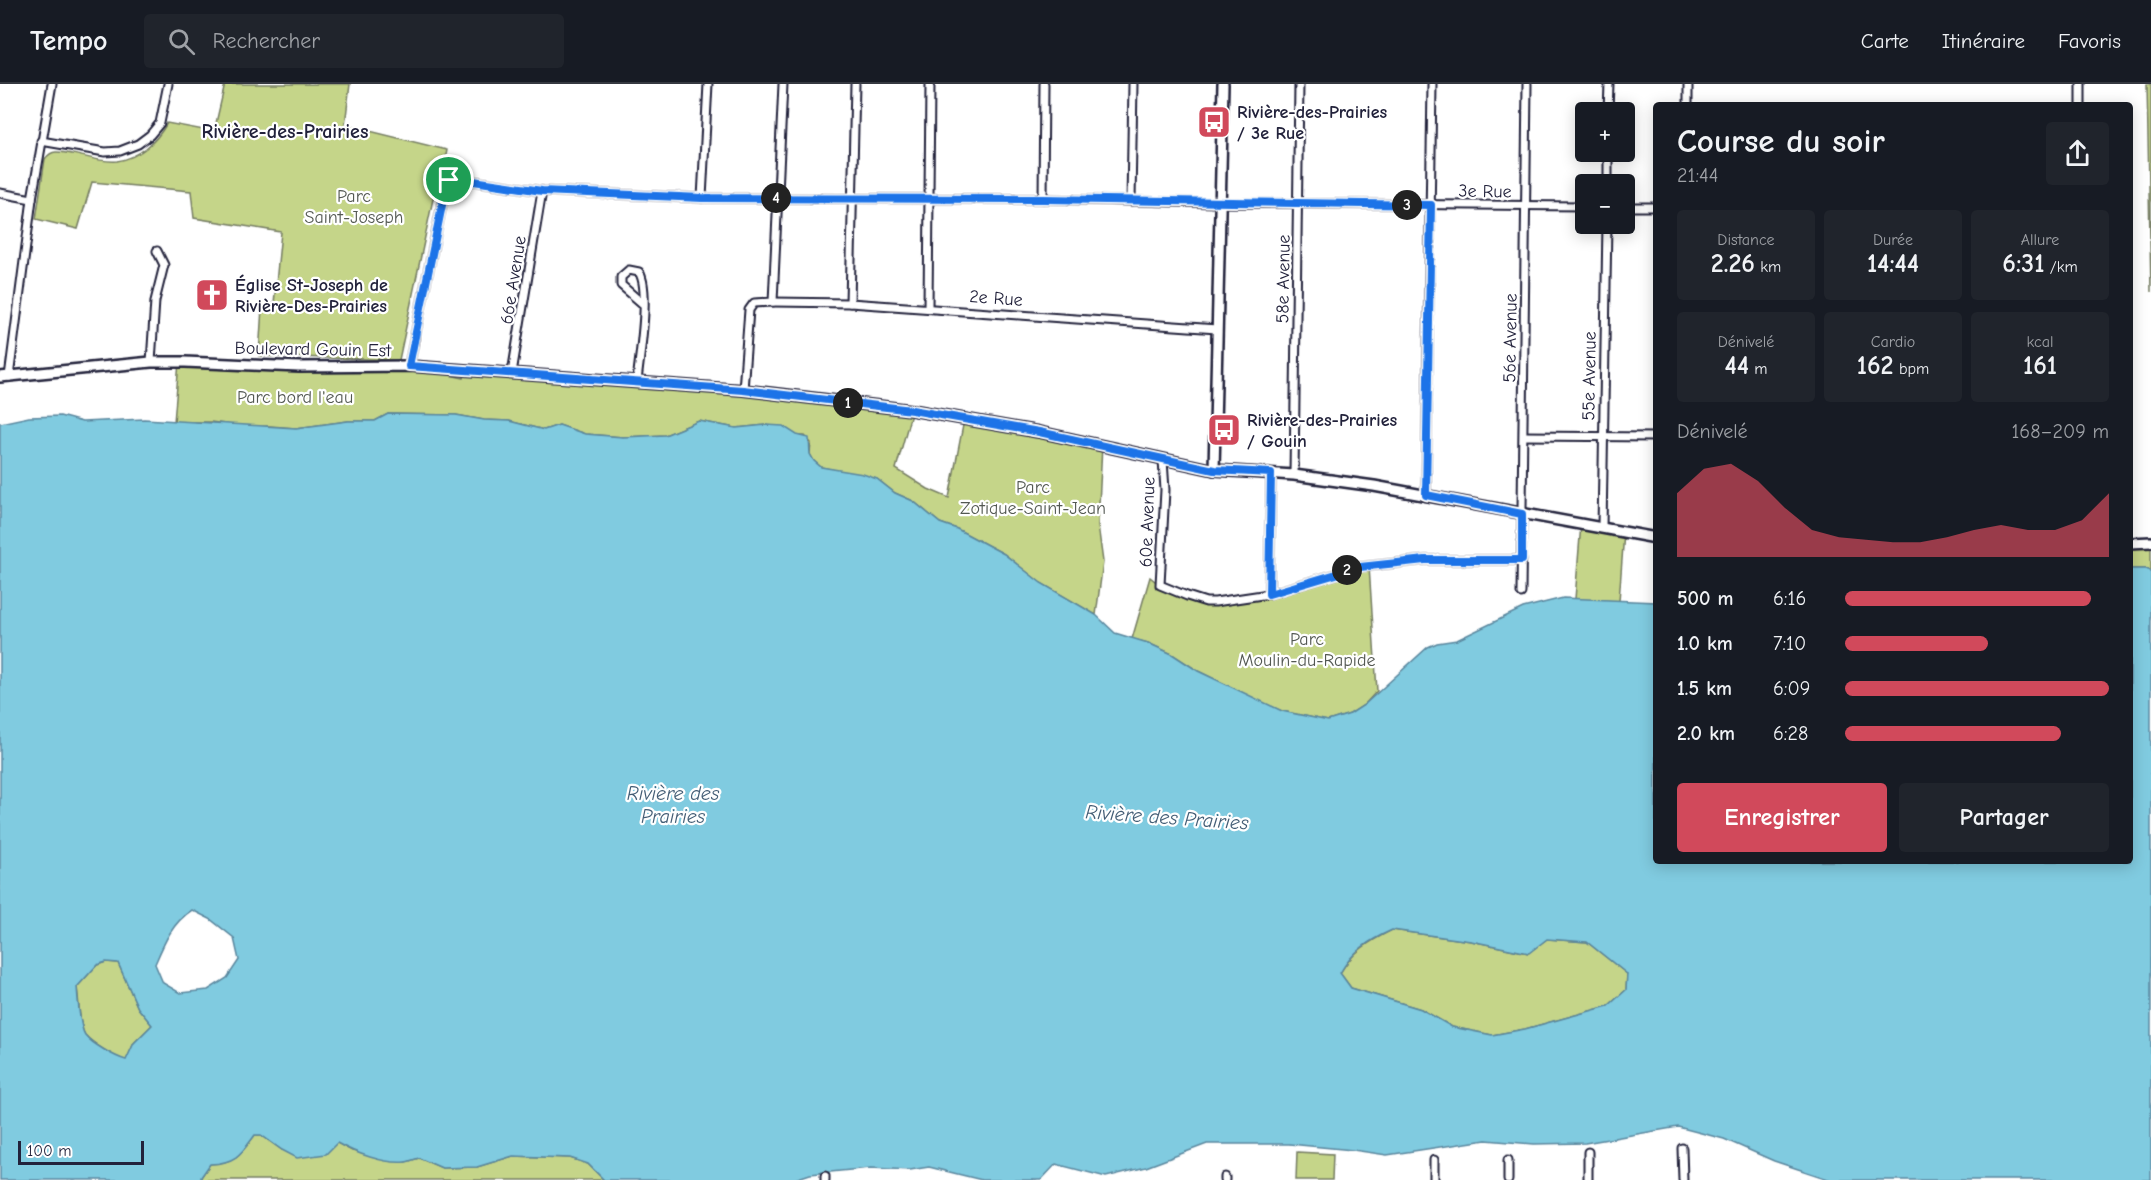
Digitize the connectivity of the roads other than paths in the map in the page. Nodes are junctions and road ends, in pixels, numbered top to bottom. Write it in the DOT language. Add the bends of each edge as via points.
graph roads {
  1 [pos="52,84"];
  2 [pos="168,84"];
  3 [pos="708,84"];
  4 [pos="783,84"];
  5 [pos="855,84"];
  6 [pos="930,84"];
  7 [pos="1044,84"];
  8 [pos="1133,84"];
  9 [pos="1223,84"];
  10 [pos="1299,84"];
  11 [pos="1432,84"];
  12 [pos="1527,84"];
  13 [pos="1609,84"];
  14 [pos="1688,84"];
  15 [pos="2081,84"];
  16 [pos="1608,102"];
  17 [pos="1688,102"];
  18 [pos="2081,102"];
  19 [pos="41,141"];
  20 [pos="542,191"];
  21 [pos="0,193"];
  22 [pos="702,198"];
  23 [pos="778,198"];
  24 [pos="32,199"];
  25 [pos="852,199"];
  26 [pos="929,199"];
  27 [pos="1043,199"];
  28 [pos="1131,201"];
  29 [pos="1220,203"];
  30 [pos="1299,203"];
  31 [pos="1431,205"];
  32 [pos="1527,206"];
  33 [pos="1575,206"];
  34 [pos="1635,207"];
  35 [pos="1653,207"];
  36 [pos="1607,234"];
  37 [pos="157,251"];
  38 [pos="773,302"];
  39 [pos="850,303"];
  40 [pos="643,304"];
  41 [pos="927,308"];
  42 [pos="1217,329"];
  43 [pos="151,362"];
  44 [pos="409,366"];
  45 [pos="513,373"];
  46 [pos="5,377"];
  47 [pos="637,382"];
  48 [pos="743,390"];
  49 [pos="1524,436"];
  50 [pos="1603,437"];
  51 [pos="1653,437"];
  52 [pos="1163,460"];
  53 [pos="1214,470"];
  54 [pos="1271,473"];
  55 [pos="1294,475"];
  56 [pos="1426,495"];
  57 [pos="1522,514"];
  58 [pos="1602,528"];
  59 [pos="1653,537"];
  60 [pos="2151,542"];
  61 [pos="2133,543"];
  62 [pos="1522,560"];
  63 [pos="1521,593"];
  64 [pos="1269,594"];
  65 [pos="1682,1148"];
  66 [pos="1588,1152"];
  67 [pos="1434,1160"];
  68 [pos="1508,1160"];
  69 [pos="1434,1180"];
  70 [pos="1508,1180"];
  71 [pos="1588,1180"];
  72 [pos="1683,1180"];
  1 -- 19 [label="street"];
  2 -- 19 [label="street" via="160,123 138,144 105,152"];
  3 -- 22 [label="street"];
  4 -- 23 [label="street"];
  5 -- 25 [label="street"];
  6 -- 26 [label="street"];
  7 -- 27 [label="street"];
  8 -- 28 [label="street"];
  9 -- 29 [label="street"];
  10 -- 30 [label="street, 58e Avenue"];
  11 -- 31 [label="street"];
  12 -- 32 [label="street, 56e Avenue"];
  13 -- 16 [label="street"];
  14 -- 17 [label="street"];
  15 -- 18 [label="street"];
  19 -- 24 [label="street"];
  20 -- 22 [label="street, 3e Rue"];
  20 -- 44 [label="street, 3e Rue" via="459,178 449,180"];
  20 -- 45 [label="street, 66e Avenue"];
  21 -- 24 [label="street"];
  22 -- 23 [label="street, 3e Rue"];
  23 -- 25 [label="street, 3e Rue"];
  23 -- 38 [label="street"];
  24 -- 46 [label="street"];
  25 -- 26 [label="street, 3e Rue"];
  25 -- 39 [label="street"];
  26 -- 27 [label="street, 3e Rue"];
  26 -- 41 [label="street"];
  27 -- 28 [label="street, 3e Rue"];
  28 -- 29 [label="street, 3e Rue"];
  29 -- 30 [label="street, 3e Rue"];
  29 -- 42 [label="street"];
  30 -- 31 [label="street, 3e Rue"];
  30 -- 55 [label="street, 58e Avenue"];
  31 -- 32 [label="street, 3e Rue"];
  31 -- 56 [label="street"];
  32 -- 33 [label="street, 3e Rue"];
  32 -- 49 [label="street, 56e Avenue"];
  34 -- 35 [label="street"];
  36 -- 50 [label="street, 55e Avenue"];
  37 -- 43 [label="street" via="164,265 155,301"];
  38 -- 39 [label="street, 2e Rue"];
  38 -- 48 [label="street" via="754,303 749,309"];
  39 -- 41 [label="street, 2e Rue"];
  40 -- 40 [label="street" via="642,276 629,270 621,277 621,285"];
  40 -- 47 [label="street"];
  41 -- 42 [label="street, 2e Rue"];
  42 -- 53 [label="street"];
  43 -- 44 [label="street, Boulevard Gouin Est"];
  43 -- 46 [label="street, Boulevard Gouin Est"];
  44 -- 45 [label="street, Boulevard Gouin Est"];
  45 -- 47 [label="street, Boulevard Gouin Est"];
  47 -- 48 [label="street, Boulevard Gouin Est"];
  48 -- 52 [label="street, Boulevard Gouin Est" via="912,410 1039,432"];
  49 -- 50 [label="street"];
  49 -- 57 [label="street, 56e Avenue"];
  50 -- 51 [label="street"];
  50 -- 58 [label="street, 55e Avenue"];
  52 -- 53 [label="street, Boulevard Gouin Est"];
  52 -- 64 [label="street, 60e Avenue" via="1160,585 1206,602"];
  53 -- 54 [label="street, Boulevard Gouin Est"];
  54 -- 55 [label="street, Boulevard Gouin Est"];
  54 -- 64 [label="street"];
  55 -- 56 [label="street, Boulevard Gouin Est"];
  56 -- 57 [label="street, Boulevard Gouin Est"];
  57 -- 58 [label="street, Boulevard Gouin Est"];
  57 -- 62 [label="street, 56e Avenue"];
  58 -- 59 [label="street, Boulevard Gouin Est"];
  60 -- 61 [label="street"];
  62 -- 63 [label="street, 56e Avenue"];
  62 -- 64 [label="street" via="1425,560 1360,567"];
  65 -- 72 [label="street"];
  66 -- 71 [label="street"];
  67 -- 69 [label="street"];
  68 -- 70 [label="street"];
}
